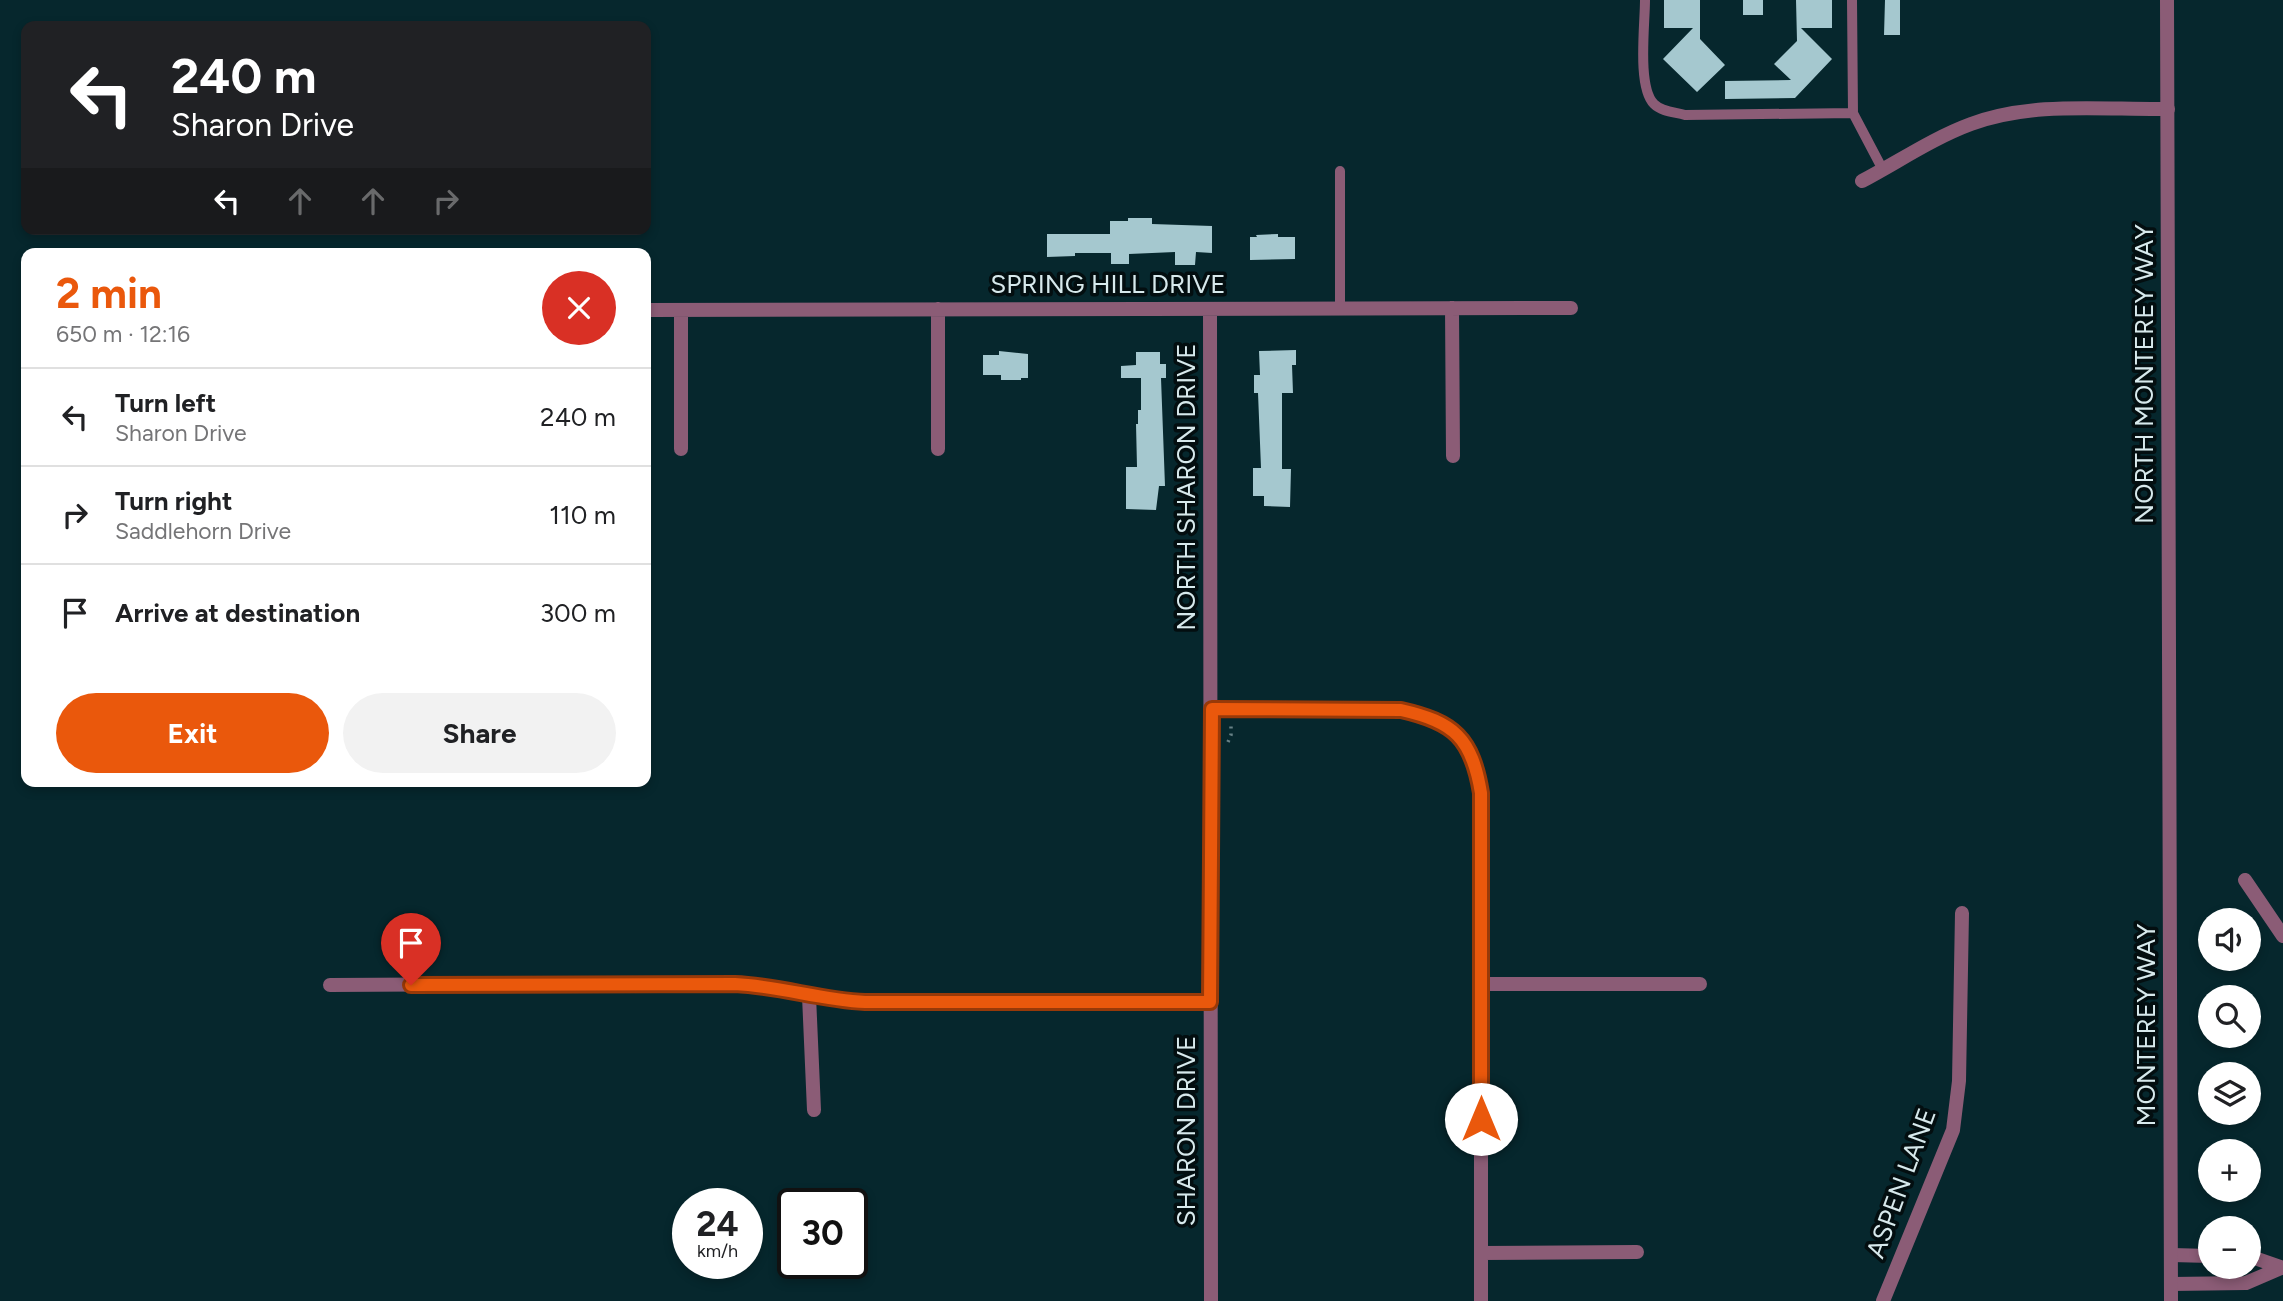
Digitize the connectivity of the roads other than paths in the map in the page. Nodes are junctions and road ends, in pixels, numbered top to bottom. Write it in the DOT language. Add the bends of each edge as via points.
graph roads {
  1 [pos="1645,0"];
  2 [pos="1853,0"];
  3 [pos="2167,0"];
  4 [pos="2168,109"];
  5 [pos="1853,113"];
  6 [pos="1883,170"];
  7 [pos="1340,171"];
  8 [pos="1862,181"];
  9 [pos="1340,308"];
  10 [pos="1452,308"];
  11 [pos="1571,308"];
  12 [pos="938,309"];
  13 [pos="1210,309"];
  14 [pos="651,310"];
  15 [pos="681,310"];
  16 [pos="681,449"];
  17 [pos="938,449"];
  18 [pos="1452,456"];
  19 [pos="1212,709"];
  20 [pos="2169,748"];
  21 [pos="2245,880"];
  22 [pos="1962,913"];
  23 [pos="2283,936"];
  24 [pos="1481,984"];
  25 [pos="1699,984"];
  26 [pos="330,985"];
  27 [pos="809,996"];
  28 [pos="1210,1002"];
  29 [pos="814,1110"];
  30 [pos="1637,1252"];
  31 [pos="1481,1253"];
  32 [pos="2172,1255"];
  33 [pos="2198,1256"];
  34 [pos="2261,1260"];
  35 [pos="2282,1268"];
  36 [pos="2172,1284"];
  37 [pos="1211,1301"];
  38 [pos="1481,1301"];
  39 [pos="1883,1301"];
  40 [pos="2171,1301"];
  1 -- 5 [label="lane" via="1645,88 1663,110 1685,114"];
  2 -- 5 [label="lane"];
  3 -- 4 [label="street, NORTH MONTEREY WAY"];
  4 -- 6 [label="street" via="2037,110 2004,115 1947,135"];
  4 -- 20 [label="street, NORTH MONTEREY WAY"];
  5 -- 6 [label="lane"];
  6 -- 8 [label="street"];
  7 -- 9 [label="lane"];
  9 -- 10 [label="street, SPRING HILL DRIVE"];
  9 -- 13 [label="street, SPRING HILL DRIVE"];
  10 -- 11 [label="street, SPRING HILL DRIVE"];
  10 -- 18 [label="street"];
  12 -- 13 [label="street, SPRING HILL DRIVE"];
  12 -- 15 [label="street, SPRING HILL DRIVE"];
  12 -- 17 [label="street"];
  13 -- 19 [label="street, NORTH SHARON DRIVE"];
  14 -- 15 [label="street, SPRING HILL DRIVE"];
  15 -- 16 [label="street"];
  19 -- 24 [label="street" via="1401,710 1425,715 1463,741 1477,766 1481,793"];
  19 -- 28 [label="street, SHARON DRIVE"];
  20 -- 32 [label="street, MONTEREY WAY"];
  21 -- 23 [label="street"];
  22 -- 39 [label="street, ASPEN LANE" via="1959,1081 1952,1130"];
  24 -- 25 [label="street"];
  24 -- 31 [label="street"];
  26 -- 27 [label="street" via="735,984"];
  27 -- 28 [label="street" via="865,1002"];
  27 -- 29 [label="street"];
  28 -- 37 [label="street, SHARON DRIVE"];
  30 -- 31 [label="street"];
  31 -- 38 [label="street"];
  32 -- 33 [label="street"];
  32 -- 36 [label="street, MONTEREY WAY"];
  34 -- 35 [label="street"];
  35 -- 36 [label="street" via="2246,1283"];
  36 -- 40 [label="street, MONTEREY WAY"];
}
